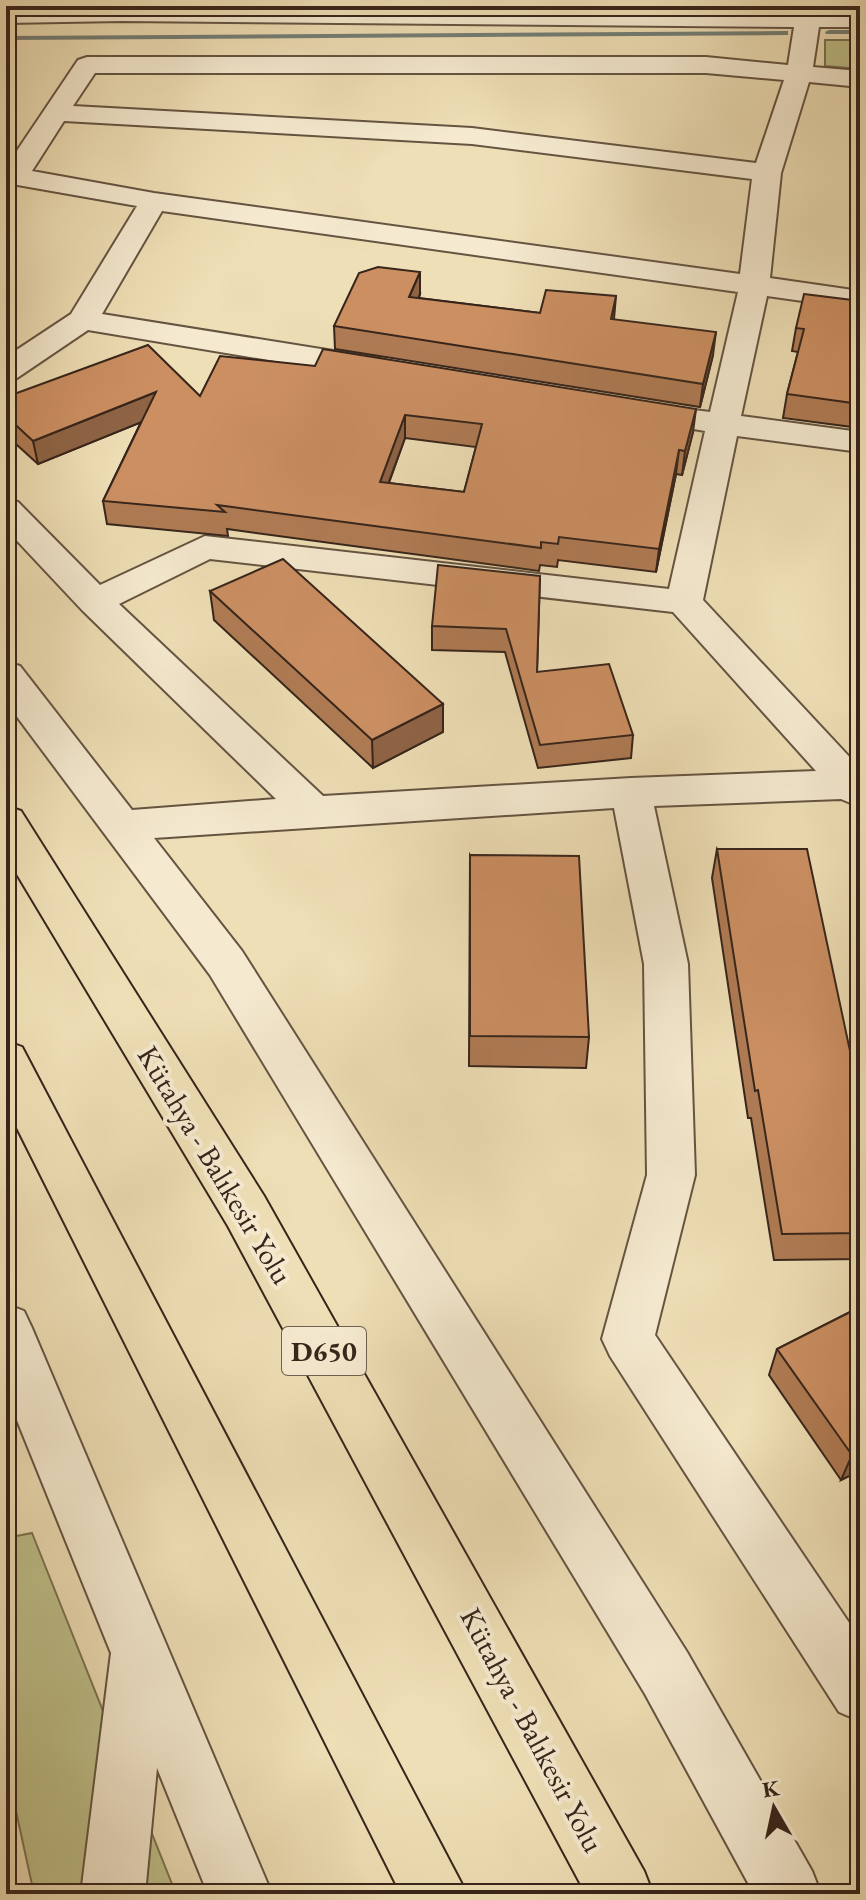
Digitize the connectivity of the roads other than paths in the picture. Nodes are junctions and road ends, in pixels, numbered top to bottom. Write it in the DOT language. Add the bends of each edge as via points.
graph roads {
  1 [pos="125,10"];
  2 [pos="810,13"];
  3 [pos="6,16"];
  4 [pos="860,20"];
  5 [pos="87,65"];
  6 [pos="432,66"];
  7 [pos="799,74"];
  8 [pos="860,79"];
  9 [pos="57,113"];
  10 [pos="397,133"];
  11 [pos="767,173"];
  12 [pos="10,176"];
  13 [pos="154,201"];
  14 [pos="754,286"];
  15 [pos="860,300"];
  16 [pos="83,320"];
  17 [pos="6,371"];
  18 [pos="410,373"];
  19 [pos="660,414"];
  20 [pos="722,424"];
  21 [pos="860,442"];
  22 [pos="6,509"];
  23 [pos="95,602"];
  24 [pos="684,602"];
  25 [pos="6,675"];
  26 [pos="857,785"];
  27 [pos="631,792"];
  28 [pos="312,810"];
  29 [pos="6,821"];
  30 [pos="122,826"];
  31 [pos="6,1060"];
  32 [pos="6,1328"];
  33 [pos="140,1651"];
  34 [pos="860,1691"];
  35 [pos="113,1894"];
  36 [pos="240,1894"];
  37 [pos="435,1894"];
  38 [pos="621,1894"];
  39 [pos="789,1894"];
  1 -- 2 [label="street"];
  1 -- 3 [label="street"];
  1 -- 5 [label="street"];
  2 -- 4 [label="street"];
  2 -- 7 [label="street"];
  5 -- 6 [label="street"];
  5 -- 9 [label="street"];
  6 -- 7 [label="street" via="706,65"];
  6 -- 10 [label="street"];
  7 -- 8 [label="street"];
  7 -- 11 [label="street"];
  9 -- 10 [label="street"];
  9 -- 12 [label="street"];
  10 -- 11 [label="street" via="472,136"];
  11 -- 14 [label="street"];
  12 -- 13 [label="street"];
  13 -- 14 [label="street"];
  13 -- 16 [label="street"];
  14 -- 15 [label="street"];
  14 -- 20 [label="street"];
  16 -- 17 [label="street"];
  16 -- 18 [label="street"];
  19 -- 20 [label="street"];
  20 -- 21 [label="street"];
  20 -- 24 [label="street"];
  22 -- 23 [label="street"];
  23 -- 24 [label="street" via="205,547"];
  23 -- 28 [label="street"];
  24 -- 26 [label="street"];
  25 -- 30 [label="street"];
  26 -- 27 [label="street"];
  27 -- 28 [label="street"];
  27 -- 34 [label="street" via="666,964 671,1175 628,1339"];
  28 -- 30 [label="street"];
  29 -- 38 [label="highway, Kütahya - Balıkesir Yolu / D650" via="246,1211"];
  30 -- 39 [label="street" via="226,963 666,1673"];
  31 -- 37 [label="highway"];
  32 -- 33 [label="street"];
  33 -- 35 [label="street"];
  33 -- 36 [label="street"];
}
